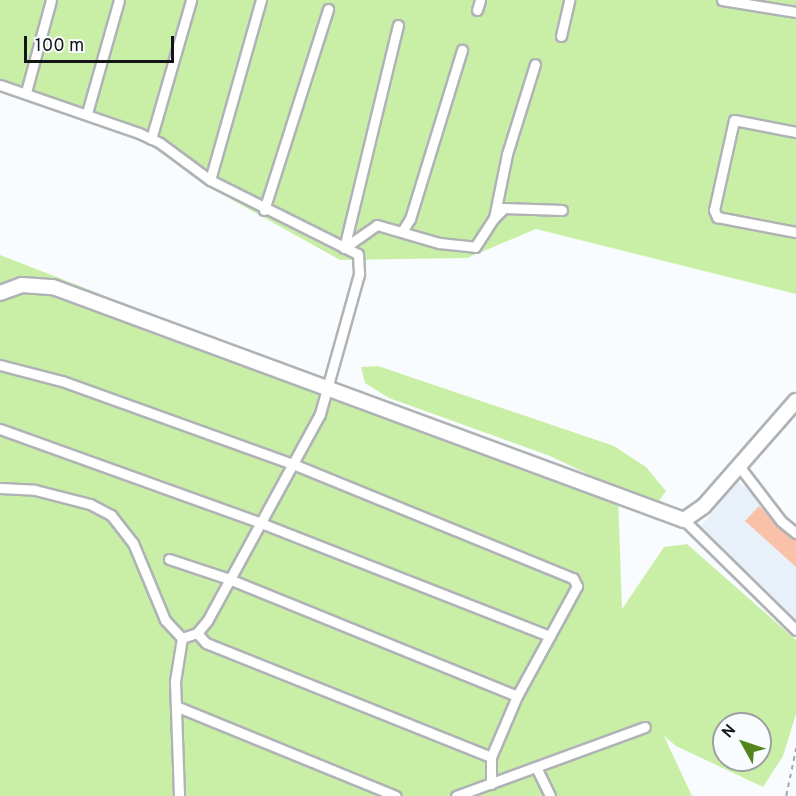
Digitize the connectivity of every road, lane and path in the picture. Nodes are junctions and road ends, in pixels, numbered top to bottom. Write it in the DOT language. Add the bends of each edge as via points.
graph roads {
  1 [pos="51,0"];
  2 [pos="119,0"];
  3 [pos="190,0"];
  4 [pos="261,0"];
  5 [pos="480,0"];
  6 [pos="569,0"];
  7 [pos="722,0"];
  8 [pos="328,9"];
  9 [pos="477,10"];
  10 [pos="796,12"];
  11 [pos="398,25"];
  12 [pos="561,36"];
  13 [pos="462,50"];
  14 [pos="535,64"];
  15 [pos="0,84"];
  16 [pos="26,92"];
  17 [pos="87,113"];
  18 [pos="796,132"];
  19 [pos="151,139"];
  20 [pos="210,180"];
  21 [pos="264,210"];
  22 [pos="561,210"];
  23 [pos="494,218"];
  24 [pos="403,230"];
  25 [pos="796,232"];
  26 [pos="344,248"];
  27 [pos="0,293"];
  28 [pos="0,365"];
  29 [pos="327,386"];
  30 [pos="796,401"];
  31 [pos="0,429"];
  32 [pos="293,464"];
  33 [pos="739,466"];
  34 [pos="0,488"];
  35 [pos="684,520"];
  36 [pos="261,523"];
  37 [pos="796,533"];
  38 [pos="169,559"];
  39 [pos="229,579"];
  40 [pos="796,630"];
  41 [pos="197,633"];
  42 [pos="550,636"];
  43 [pos="182,638"];
  44 [pos="517,696"];
  45 [pos="178,707"];
  46 [pos="645,727"];
  47 [pos="796,748"];
  48 [pos="491,757"];
  49 [pos="536,767"];
  50 [pos="491,784"];
  51 [pos="179,796"];
  52 [pos="396,796"];
  53 [pos="456,796"];
  54 [pos="550,796"];
  55 [pos="786,796"];
  1 -- 16 [label="street"];
  2 -- 17 [label="street"];
  3 -- 19 [label="street"];
  4 -- 20 [label="street"];
  5 -- 9 [label="street"];
  6 -- 12 [label="street"];
  7 -- 10 [label="street"];
  8 -- 21 [label="street"];
  11 -- 26 [label="street"];
  13 -- 24 [label="street" via="410,219"];
  14 -- 23 [label="street" via="507,154"];
  15 -- 16 [label="street"];
  16 -- 17 [label="street"];
  17 -- 19 [label="street"];
  18 -- 25 [label="street" via="734,120 714,210 717,217"];
  19 -- 20 [label="street"];
  20 -- 21 [label="street"];
  21 -- 26 [label="street"];
  22 -- 23 [label="street" via="504,208"];
  23 -- 24 [label="street" via="475,247 439,243"];
  24 -- 26 [label="street" via="377,225"];
  26 -- 29 [label="street" via="358,254 359,274"];
  27 -- 29 [label="street" via="22,285 53,287"];
  28 -- 32 [label="street" via="62,381"];
  29 -- 32 [label="street" via="320,414"];
  29 -- 35 [label="street"];
  30 -- 33 [label="street"];
  31 -- 36 [label="street"];
  32 -- 36 [label="street"];
  32 -- 42 [label="street" via="573,578 577,586"];
  33 -- 35 [label="street" via="704,506"];
  33 -- 37 [label="street" via="781,521"];
  34 -- 43 [label="street" via="70,496 111,515 133,543 165,620"];
  35 -- 40 [label="street"];
  36 -- 39 [label="street"];
  36 -- 42 [label="street"];
  38 -- 39 [label="street"];
  39 -- 41 [label="street"];
  39 -- 44 [label="street"];
  41 -- 43 [label="street"];
  41 -- 48 [label="street" via="206,643"];
  42 -- 44 [label="street"];
  43 -- 45 [label="street" via="175,681"];
  44 -- 48 [label="street"];
  45 -- 51 [label="street"];
  45 -- 52 [label="street"];
  46 -- 49 [label="street"];
  47 -- 55 [label="path"];
  48 -- 50 [label="street"];
  49 -- 50 [label="street"];
  49 -- 54 [label="street"];
  50 -- 53 [label="street"];
}
